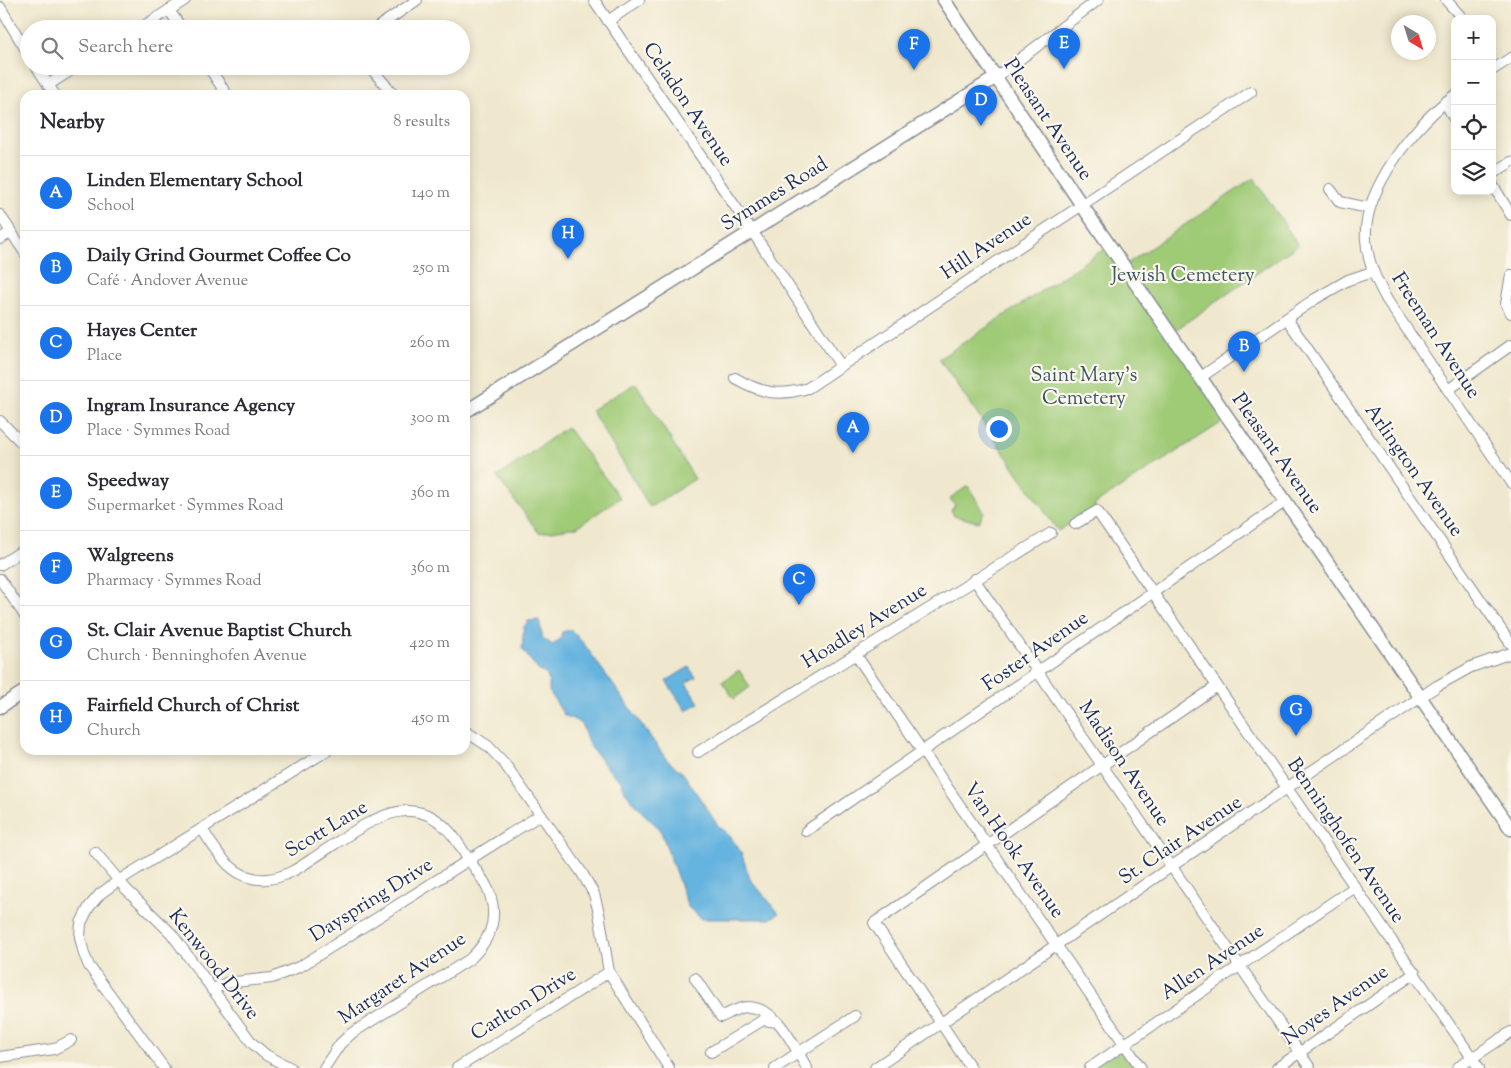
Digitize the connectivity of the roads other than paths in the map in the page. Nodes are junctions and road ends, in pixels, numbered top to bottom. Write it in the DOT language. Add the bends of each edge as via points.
graph roads {
  1 [pos="185,0"];
  2 [pos="417,0"];
  3 [pos="594,0"];
  4 [pos="639,0"];
  5 [pos="944,0"];
  6 [pos="1098,0"];
  7 [pos="1446,0"];
  8 [pos="0,7"];
  9 [pos="170,10"];
  10 [pos="1459,15"];
  11 [pos="154,20"];
  12 [pos="176,20"];
  13 [pos="388,20"];
  14 [pos="608,21"];
  15 [pos="20,40"];
  16 [pos="1511,58"];
  17 [pos="1496,65"];
  18 [pos="42,75"];
  19 [pos="64,75"];
  20 [pos="214,75"];
  21 [pos="377,75"];
  22 [pos="996,78"];
  23 [pos="48,85"];
  24 [pos="52,90"];
  25 [pos="224,90"];
  26 [pos="390,90"];
  27 [pos="1251,92"];
  28 [pos="1451,98"];
  29 [pos="1445,102"];
  30 [pos="1451,113"];
  31 [pos="1511,162"];
  32 [pos="1496,171"];
  33 [pos="1330,189"];
  34 [pos="1496,191"];
  35 [pos="1081,204"];
  36 [pos="1369,208"];
  37 [pos="0,215"];
  38 [pos="1511,215"];
  39 [pos="752,231"];
  40 [pos="11,232"];
  41 [pos="0,240"];
  42 [pos="20,246"];
  43 [pos="1372,272"];
  44 [pos="1511,275"];
  45 [pos="1511,313"];
  46 [pos="1287,319"];
  47 [pos="1511,345"];
  48 [pos="841,366"];
  49 [pos="1201,377"];
  50 [pos="735,378"];
  51 [pos="1448,390"];
  52 [pos="470,409"];
  53 [pos="0,420"];
  54 [pos="20,441"];
  55 [pos="1511,483"];
  56 [pos="1286,501"];
  57 [pos="1075,524"];
  58 [pos="1051,533"];
  59 [pos="20,552"];
  60 [pos="0,565"];
  61 [pos="0,579"];
  62 [pos="974,579"];
  63 [pos="1154,592"];
  64 [pos="20,609"];
  65 [pos="1511,644"];
  66 [pos="1511,653"];
  67 [pos="856,654"];
  68 [pos="1039,671"];
  69 [pos="1217,686"];
  70 [pos="20,694"];
  71 [pos="1421,698"];
  72 [pos="0,707"];
  73 [pos="470,733"];
  74 [pos="698,752"];
  75 [pos="923,752"];
  76 [pos="320,755"];
  77 [pos="1103,766"];
  78 [pos="1288,789"];
  79 [pos="540,815"];
  80 [pos="202,829"];
  81 [pos="1511,829"];
  82 [pos="806,831"];
  83 [pos="986,844"];
  84 [pos="95,852"];
  85 [pos="469,861"];
  86 [pos="1173,868"];
  87 [pos="118,881"];
  88 [pos="1355,887"];
  89 [pos="1057,946"];
  90 [pos="1240,966"];
  91 [pos="609,972"];
  92 [pos="1415,973"];
  93 [pos="695,978"];
  94 [pos="212,990"];
  95 [pos="855,1016"];
  96 [pos="779,1022"];
  97 [pos="942,1024"];
  98 [pos="1511,1032"];
  99 [pos="71,1040"];
  100 [pos="1125,1044"];
  101 [pos="711,1052"];
  102 [pos="1300,1052"];
  103 [pos="798,1054"];
  104 [pos="0,1057"];
  105 [pos="1472,1058"];
  106 [pos="164,1068"];
  107 [pos="290,1068"];
  108 [pos="324,1068"];
  109 [pos="457,1068"];
  110 [pos="669,1068"];
  111 [pos="774,1068"];
  112 [pos="807,1068"];
  113 [pos="875,1068"];
  114 [pos="971,1068"];
  115 [pos="1090,1068"];
  116 [pos="1141,1068"];
  117 [pos="1277,1068"];
  118 [pos="1310,1068"];
  119 [pos="1458,1068"];
  120 [pos="1479,1068"];
  1 -- 9 [label="street"];
  2 -- 13 [label="street"];
  3 -- 14 [label="street, Celadon Avenue"];
  4 -- 14 [label="street"];
  5 -- 22 [label="main road, Pleasant Avenue"];
  6 -- 22 [label="street, Symmes Road"];
  7 -- 10 [label="street"];
  8 -- 15 [label="street"];
  9 -- 11 [label="street"];
  9 -- 12 [label="street"];
  14 -- 39 [label="street, Celadon Avenue"];
  16 -- 17 [label="street"];
  18 -- 23 [label="street"];
  19 -- 23 [label="street"];
  20 -- 25 [label="street"];
  21 -- 26 [label="street"];
  22 -- 35 [label="main road, Pleasant Avenue"];
  22 -- 39 [label="main road, Symmes Road"];
  23 -- 24 [label="street"];
  27 -- 35 [label="street, Hill Avenue"];
  28 -- 29 [label="street, Freeman Avenue"];
  29 -- 30 [label="street"];
  29 -- 36 [label="street, Freeman Avenue" via="1420,126 1404,148"];
  31 -- 32 [label="street"];
  33 -- 36 [label="street" via="1340,202"];
  34 -- 38 [label="street"];
  35 -- 48 [label="street, Hill Avenue"];
  35 -- 49 [label="main road, Pleasant Avenue"];
  36 -- 43 [label="street, Freeman Avenue" via="1366,239"];
  37 -- 40 [label="street"];
  39 -- 48 [label="street"];
  39 -- 52 [label="main road, Symmes Road"];
  40 -- 41 [label="street"];
  40 -- 42 [label="street"];
  43 -- 46 [label="street" via="1348,280"];
  43 -- 51 [label="street, Freeman Avenue" via="1387,300"];
  44 -- 45 [label="street" via="1506,304"];
  46 -- 49 [label="street"];
  46 -- 65 [label="street, Arlington Avenue"];
  47 -- 51 [label="street"];
  48 -- 50 [label="street, Hill Avenue" via="808,388 783,394 756,389"];
  49 -- 56 [label="main road, Pleasant Avenue"];
  51 -- 55 [label="street, Freeman Avenue"];
  53 -- 54 [label="street"];
  56 -- 63 [label="street, Foster Avenue"];
  56 -- 71 [label="main road, Pleasant Avenue"];
  57 -- 63 [label="street, Benninghofen Avenue" via="1097,511"];
  58 -- 62 [label="street, Hoadley Avenue"];
  59 -- 60 [label="street"];
  61 -- 64 [label="street"];
  62 -- 67 [label="street, Hoadley Avenue"];
  62 -- 68 [label="street, Madison Avenue"];
  63 -- 68 [label="street, Foster Avenue"];
  63 -- 69 [label="street, Benninghofen Avenue"];
  66 -- 71 [label="street, St. Clair Avenue" via="1471,667"];
  67 -- 74 [label="street, Hoadley Avenue"];
  67 -- 75 [label="street, Van Hook Avenue"];
  68 -- 75 [label="street, Foster Avenue"];
  68 -- 77 [label="street, Madison Avenue"];
  69 -- 77 [label="street"];
  69 -- 78 [label="street, Benninghofen Avenue"];
  70 -- 72 [label="main road"];
  71 -- 78 [label="street, St. Clair Avenue"];
  71 -- 81 [label="main road, Pleasant Avenue"];
  73 -- 79 [label="street" via="504,763"];
  75 -- 82 [label="street, Foster Avenue"];
  75 -- 83 [label="street, Van Hook Avenue"];
  76 -- 80 [label="street"];
  77 -- 83 [label="street"];
  77 -- 86 [label="street, Madison Avenue"];
  78 -- 86 [label="street, St. Clair Avenue"];
  78 -- 88 [label="street, Benninghofen Avenue"];
  79 -- 85 [label="street, Dayspring Drive"];
  79 -- 91 [label="street" via="594,894"];
  80 -- 85 [label="street, Scott Lane" via="232,870 266,880 298,868 374,820 398,811 418,812 437,818 453,835"];
  80 -- 87 [label="street"];
  83 -- 89 [label="street, Van Hook Avenue"];
  83 -- 97 [label="street" via="874,924"];
  84 -- 87 [label="street, Kenwood Drive"];
  85 -- 94 [label="street, Dayspring Drive" via="294,970 272,978 226,984"];
  85 -- 108 [label="street, Margaret Avenue" via="490,893 494,916 489,938 470,959 352,1033"];
  86 -- 89 [label="street, St. Clair Avenue"];
  86 -- 90 [label="street, Madison Avenue"];
  87 -- 94 [label="street, Kenwood Drive" via="171,934"];
  87 -- 106 [label="street" via="89,907 81,923 80,938 89,966"];
  88 -- 90 [label="street, Allen Avenue"];
  88 -- 92 [label="street, Benninghofen Avenue"];
  89 -- 97 [label="street, St. Clair Avenue"];
  89 -- 100 [label="street, Van Hook Avenue"];
  90 -- 100 [label="street, Allen Avenue"];
  90 -- 102 [label="street, Madison Avenue"];
  91 -- 109 [label="street, Carlton Drive"];
  91 -- 110 [label="street"];
  92 -- 102 [label="street, Noyes Avenue"];
  92 -- 105 [label="street, Benninghofen Avenue"];
  93 -- 96 [label="street" via="721,1017 745,1007 762,1009"];
  94 -- 107 [label="street, Kenwood Drive" via="252,1043"];
  95 -- 103 [label="street"];
  96 -- 101 [label="street" via="763,1020"];
  96 -- 103 [label="street"];
  97 -- 113 [label="street, St. Clair Avenue"];
  97 -- 114 [label="street"];
  98 -- 105 [label="street"];
  99 -- 104 [label="street" via="54,1048"];
  100 -- 115 [label="street, Allen Avenue"];
  100 -- 116 [label="street, Van Hook Avenue"];
  102 -- 117 [label="street, Noyes Avenue"];
  102 -- 118 [label="street, Madison Avenue"];
  103 -- 111 [label="street"];
  103 -- 112 [label="street"];
  105 -- 119 [label="street"];
  105 -- 120 [label="street, Benninghofen Avenue"];
}
